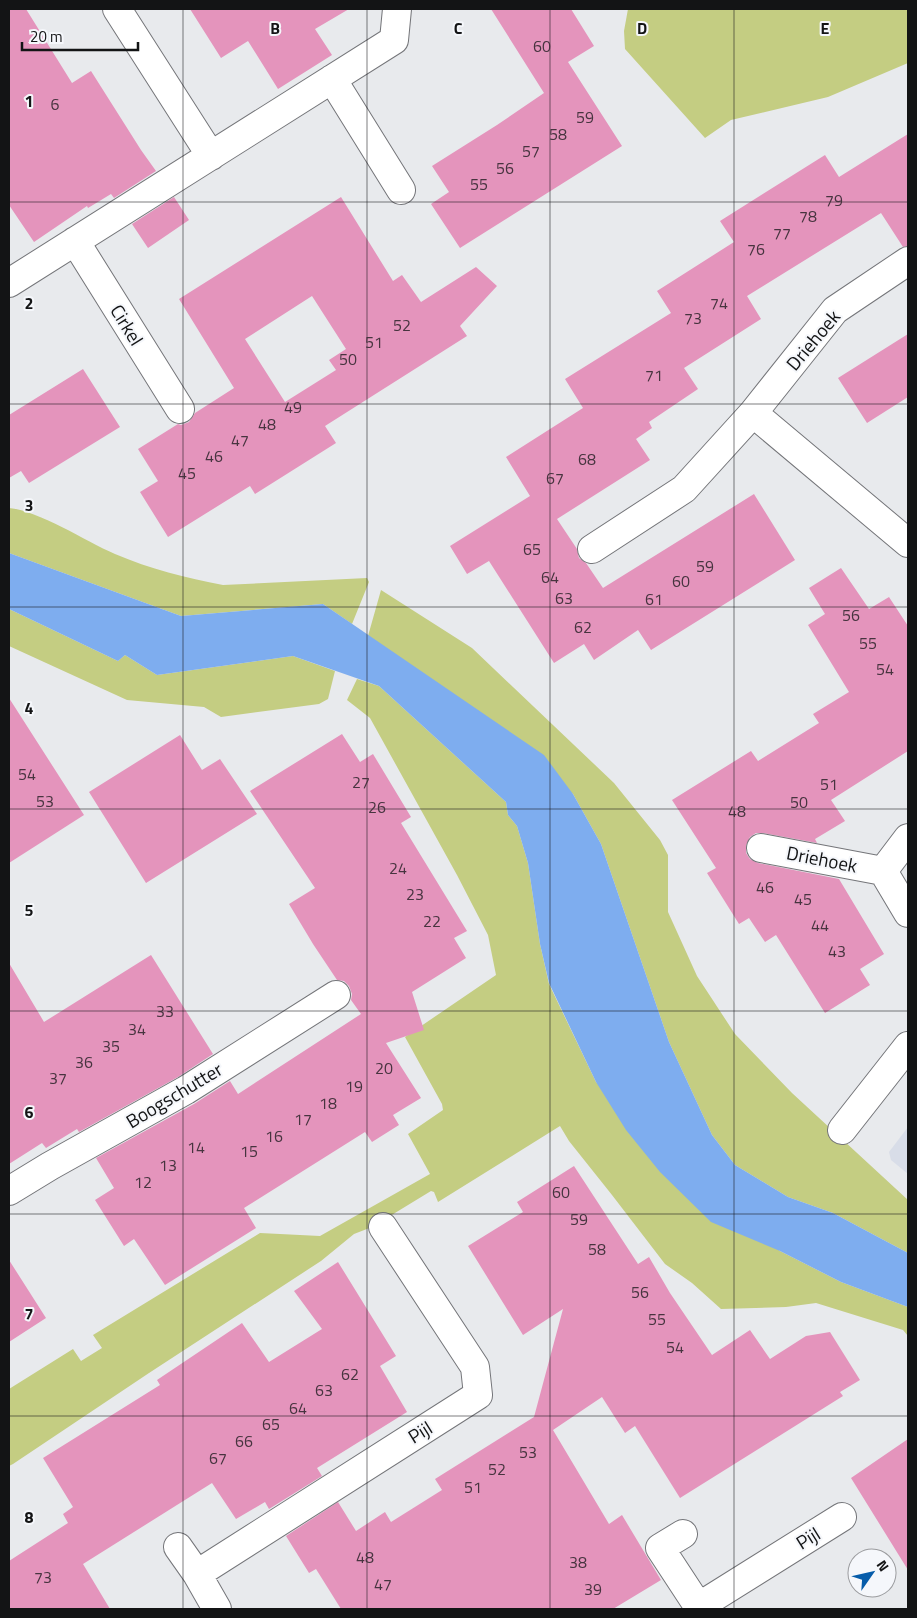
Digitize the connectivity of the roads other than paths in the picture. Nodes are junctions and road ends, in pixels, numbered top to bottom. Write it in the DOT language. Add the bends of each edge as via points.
graph roads {
  1 [pos="117,9"];
  2 [pos="397,9"];
  3 [pos="332,79"];
  4 [pos="211,156"];
  5 [pos="401,190"];
  6 [pos="75,241"];
  7 [pos="908,261"];
  8 [pos="9,283"];
  9 [pos="180,409"];
  10 [pos="753,413"];
  11 [pos="908,543"];
  12 [pos="592,549"];
  13 [pos="908,838"];
  14 [pos="762,848"];
  15 [pos="882,871"];
  16 [pos="908,913"];
  17 [pos="336,995"];
  18 [pos="908,1046"];
  19 [pos="842,1130"];
  20 [pos="9,1191"];
  21 [pos="383,1227"];
  22 [pos="842,1517"];
  23 [pos="683,1534"];
  24 [pos="178,1547"];
  25 [pos="196,1574"];
  26 [pos="699,1608"];
  27 [pos="217,1609"];
  1 -- 4 [label="street"];
  2 -- 3 [label="street" via="394,40"];
  3 -- 4 [label="street"];
  3 -- 5 [label="street"];
  4 -- 6 [label="street"];
  6 -- 8 [label="street"];
  6 -- 9 [label="street, Cirkel"];
  7 -- 10 [label="street, Driehoek" via="835,310"];
  10 -- 11 [label="street"];
  10 -- 12 [label="street, Driehoek" via="684,489"];
  13 -- 15 [label="street, Driehoek"];
  14 -- 15 [label="street, Driehoek"];
  15 -- 16 [label="street, Driehoek"];
  17 -- 20 [label="street, Boogschutter" via="186,1090"];
  18 -- 19 [label="street"];
  21 -- 25 [label="street, Pijl" via="476,1367 478,1395"];
  22 -- 26 [label="street, Pijl"];
  23 -- 26 [label="street, Pijl" via="660,1548"];
  24 -- 25 [label="street"];
  25 -- 27 [label="street"];
}
